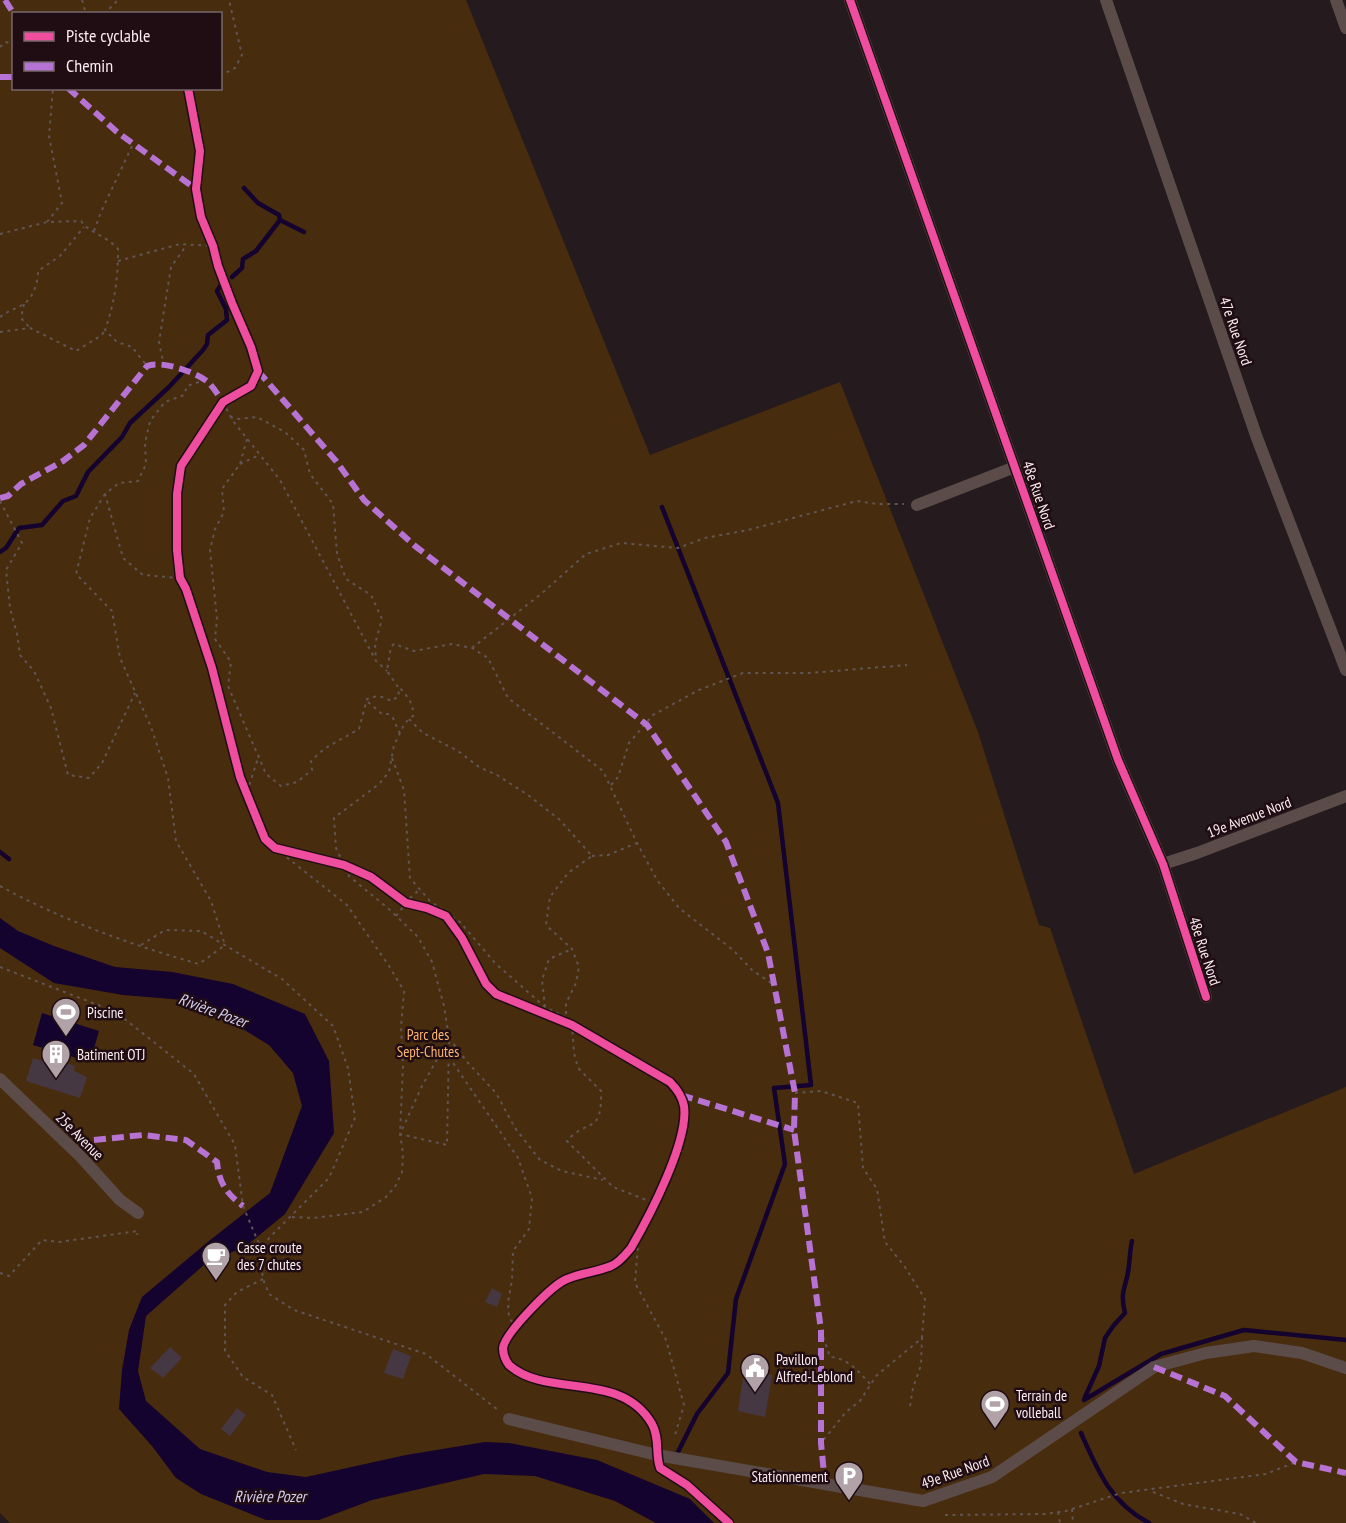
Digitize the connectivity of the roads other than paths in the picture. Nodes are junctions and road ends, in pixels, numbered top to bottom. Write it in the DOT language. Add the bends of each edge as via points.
graph roads {
  1 [pos="850,0"];
  2 [pos="1106,0"];
  3 [pos="1336,0"];
  4 [pos="1346,28"];
  5 [pos="1015,467"];
  6 [pos="917,505"];
  7 [pos="1346,669"];
  8 [pos="1346,796"];
  9 [pos="1163,864"];
  10 [pos="1206,997"];
  11 [pos="0,1079"];
  12 [pos="138,1213"];
  13 [pos="1346,1368"];
  14 [pos="509,1419"];
  1 -- 5 [label="street, 48e Rue Nord"];
  2 -- 7 [label="street, 47e Rue Nord" via="1257,438"];
  3 -- 4 [label="street"];
  5 -- 6 [label="street"];
  5 -- 9 [label="street, 48e Rue Nord" via="1118,760"];
  8 -- 9 [label="street, 19e Avenue Nord"];
  9 -- 10 [label="street, 48e Rue Nord"];
  11 -- 12 [label="street, 25e Avenue" via="120,1200"];
  13 -- 14 [label="street, 49e Rue Nord" via="1302,1353 1254,1346 1206,1353 1154,1367 992,1477 923,1501 667,1457"];
}
